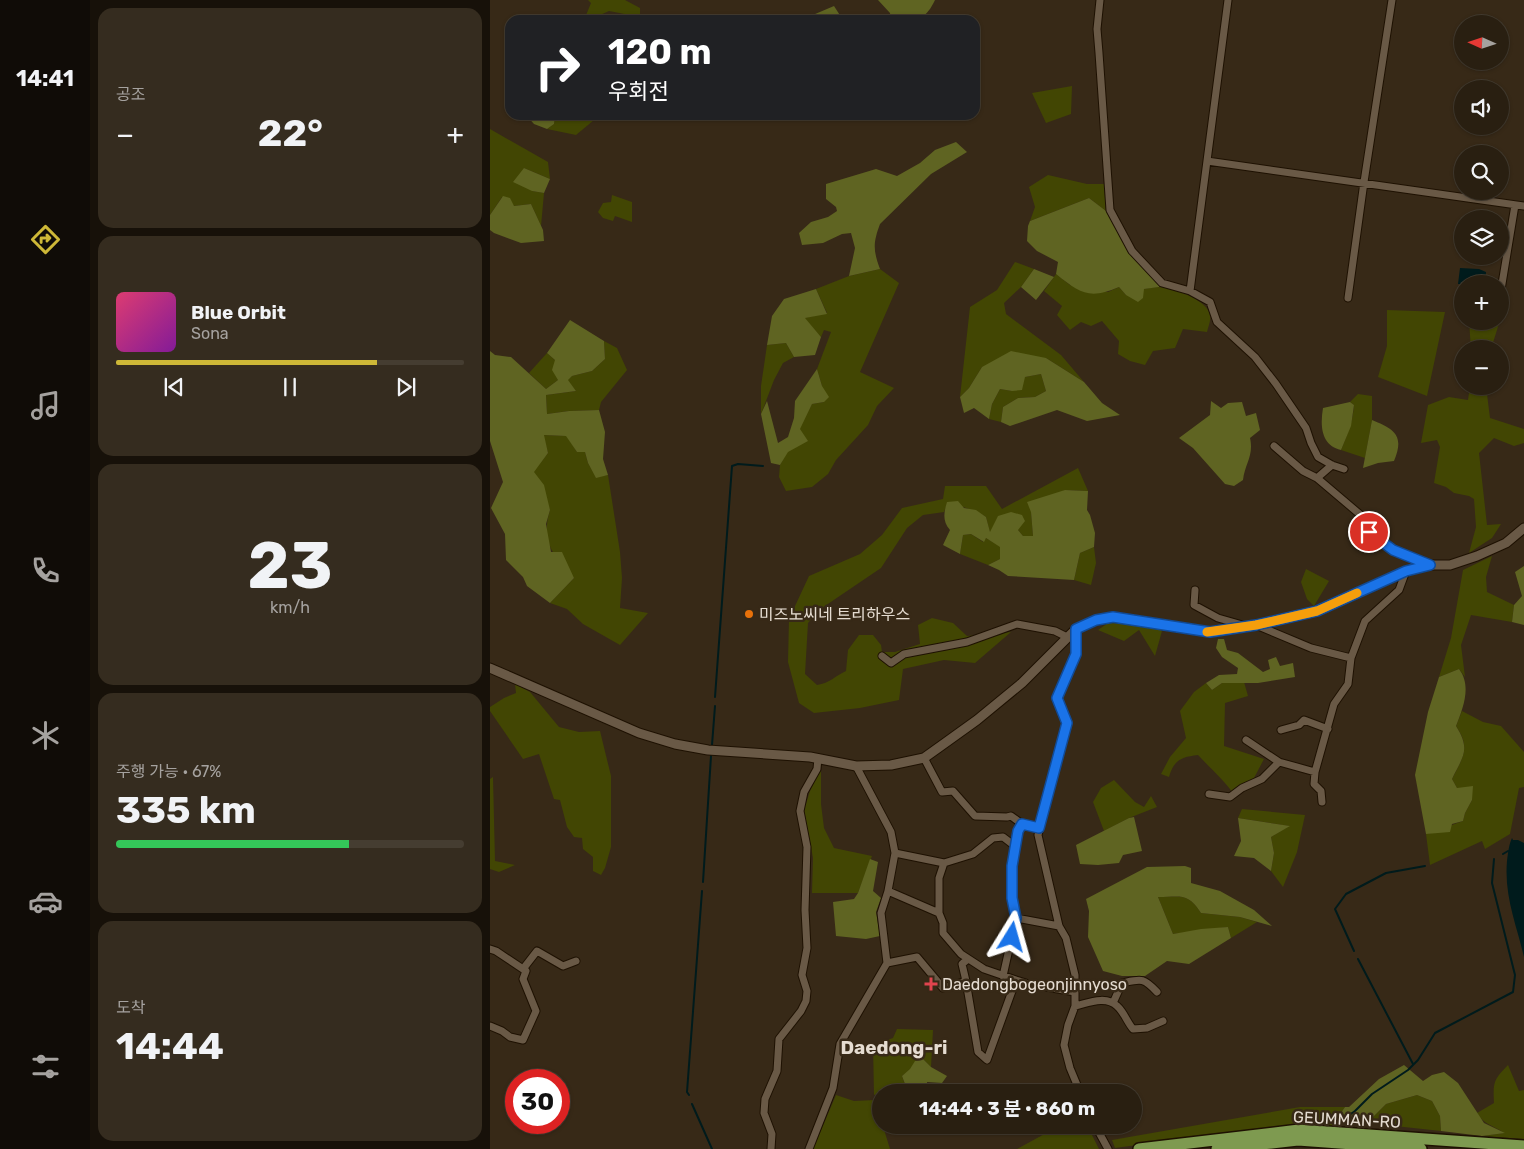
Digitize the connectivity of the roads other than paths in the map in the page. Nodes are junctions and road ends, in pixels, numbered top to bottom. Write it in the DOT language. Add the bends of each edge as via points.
graph roads {
  1 [pos="1100,0"];
  2 [pos="1228,0"];
  3 [pos="1392,0"];
  4 [pos="1207,161"];
  5 [pos="1364,182"];
  6 [pos="1514,205"];
  7 [pos="1524,206"];
  8 [pos="1503,275"];
  9 [pos="1190,291"];
  10 [pos="1348,298"];
  11 [pos="1274,446"];
  12 [pos="1332,465"];
  13 [pos="1344,469"];
  14 [pos="1318,478"];
  15 [pos="1524,528"];
  16 [pos="1430,565"];
  17 [pos="1406,571"];
  18 [pos="1195,590"];
  19 [pos="1252,626"];
  20 [pos="1076,629"];
  21 [pos="1067,637"];
  22 [pos="882,656"];
  23 [pos="1351,658"];
  24 [pos="490,668"];
  25 [pos="1281,730"];
  26 [pos="1328,730"];
  27 [pos="1246,740"];
  28 [pos="818,758"];
  29 [pos="924,758"];
  30 [pos="1279,762"];
  31 [pos="856,766"];
  32 [pos="1315,772"];
  33 [pos="1209,794"];
  34 [pos="1322,802"];
  35 [pos="1022,824"];
  36 [pos="1039,828"];
  37 [pos="1016,847"];
  38 [pos="895,854"];
  39 [pos="944,863"];
  40 [pos="888,891"];
  41 [pos="939,913"];
  42 [pos="1016,918"];
  43 [pos="1059,926"];
  44 [pos="490,949"];
  45 [pos="968,958"];
  46 [pos="576,961"];
  47 [pos="887,963"];
  48 [pos="523,969"];
  49 [pos="1003,976"];
  50 [pos="1016,980"];
  51 [pos="966,981"];
  52 [pos="1075,992"];
  53 [pos="1157,992"];
  54 [pos="1113,1003"];
  55 [pos="1075,1006"];
  56 [pos="1163,1021"];
  57 [pos="490,1026"];
  58 [pos="1077,1084"];
  59 [pos="1100,1134"];
  60 [pos="1524,1146"];
  61 [pos="771,1149"];
  62 [pos="809,1149"];
  63 [pos="1108,1149"];
  64 [pos="1139,1149"];
  65 [pos="1217,1149"];
  66 [pos="1421,1149"];
  1 -- 9 [label="street" via="1098,45 1110,210 1132,251 1162,283"];
  2 -- 4 [label="street"];
  3 -- 5 [label="street"];
  4 -- 5 [label="street"];
  4 -- 9 [label="street"];
  5 -- 6 [label="street"];
  5 -- 10 [label="street"];
  6 -- 7 [label="street"];
  6 -- 8 [label="street"];
  9 -- 12 [label="street" via="1210,302 1216,322 1255,357 1306,428 1318,457"];
  11 -- 14 [label="street" via="1303,471"];
  12 -- 13 [label="street"];
  12 -- 14 [label="street"];
  14 -- 16 [label="street" via="1363,517 1369,532 1393,550"];
  15 -- 16 [label="street" via="1506,543 1477,556 1450,565"];
  16 -- 17 [label="street"];
  17 -- 19 [label="street" via="1317,611"];
  17 -- 23 [label="street" via="1399,590 1366,621"];
  18 -- 19 [label="street" via="1194,605 1218,618"];
  19 -- 20 [label="street" via="1210,632 1113,617"];
  19 -- 23 [label="street" via="1311,648"];
  20 -- 21 [label="street"];
  20 -- 36 [label="street" via="1076,654 1057,698 1067,723"];
  21 -- 22 [label="street" via="1055,631 1018,624 967,642 904,654 891,663"];
  21 -- 29 [label="street" via="985,714"];
  23 -- 26 [label="street" via="1348,684 1334,704"];
  24 -- 28 [label="street" via="639,733 675,744 708,750"];
  25 -- 26 [label="street" via="1304,720"];
  26 -- 32 [label="street"];
  27 -- 30 [label="street"];
  28 -- 31 [label="street"];
  28 -- 61 [label="street" via="817,769 804,792 800,811 807,847 807,948 802,975 806,1000 779,1039 777,1071 765,1099 764,1113 772,1134"];
  29 -- 31 [label="street" via="891,765"];
  29 -- 35 [label="street" via="942,792 953,791 975,816 1011,816"];
  30 -- 32 [label="street"];
  30 -- 33 [label="street" via="1262,779 1230,797"];
  31 -- 38 [label="street" via="891,832"];
  32 -- 34 [label="street" via="1314,784 1321,790"];
  35 -- 36 [label="street"];
  35 -- 37 [label="street"];
  36 -- 43 [label="street"];
  37 -- 39 [label="street" via="1003,837 993,838 973,854"];
  37 -- 42 [label="street" via="1012,866 1012,898"];
  38 -- 39 [label="street"];
  38 -- 40 [label="street"];
  39 -- 41 [label="street" via="939,878"];
  40 -- 41 [label="street"];
  40 -- 47 [label="street" via="881,913"];
  41 -- 45 [label="street" via="943,933"];
  42 -- 43 [label="street"];
  42 -- 49 [label="street"];
  43 -- 52 [label="street" via="1066,938 1075,975"];
  44 -- 48 [label="street"];
  45 -- 49 [label="street"];
  45 -- 51 [label="street" via="962,964"];
  46 -- 48 [label="street" via="563,966 537,951"];
  47 -- 51 [label="street" via="917,957 943,988"];
  47 -- 62 [label="street" via="840,1044 833,1088"];
  48 -- 57 [label="street" via="526,971 523,979 536,1011 523,1040"];
  49 -- 50 [label="street"];
  50 -- 51 [label="street" via="987,1060 978,1052"];
  50 -- 52 [label="street"];
  52 -- 55 [label="street"];
  53 -- 54 [label="street" via="1147,981 1122,983"];
  54 -- 55 [label="street" via="1092,1001"];
  54 -- 56 [label="street" via="1133,1029 1147,1028"];
  55 -- 58 [label="street" via="1064,1045"];
  59 -- 63 [label="street"];
  60 -- 64 [label="highway, GEUMMAN-RO" via="1299,1130"];
  65 -- 66 [label="highway, GEUMMAN-RO" via="1298,1140"];
}
